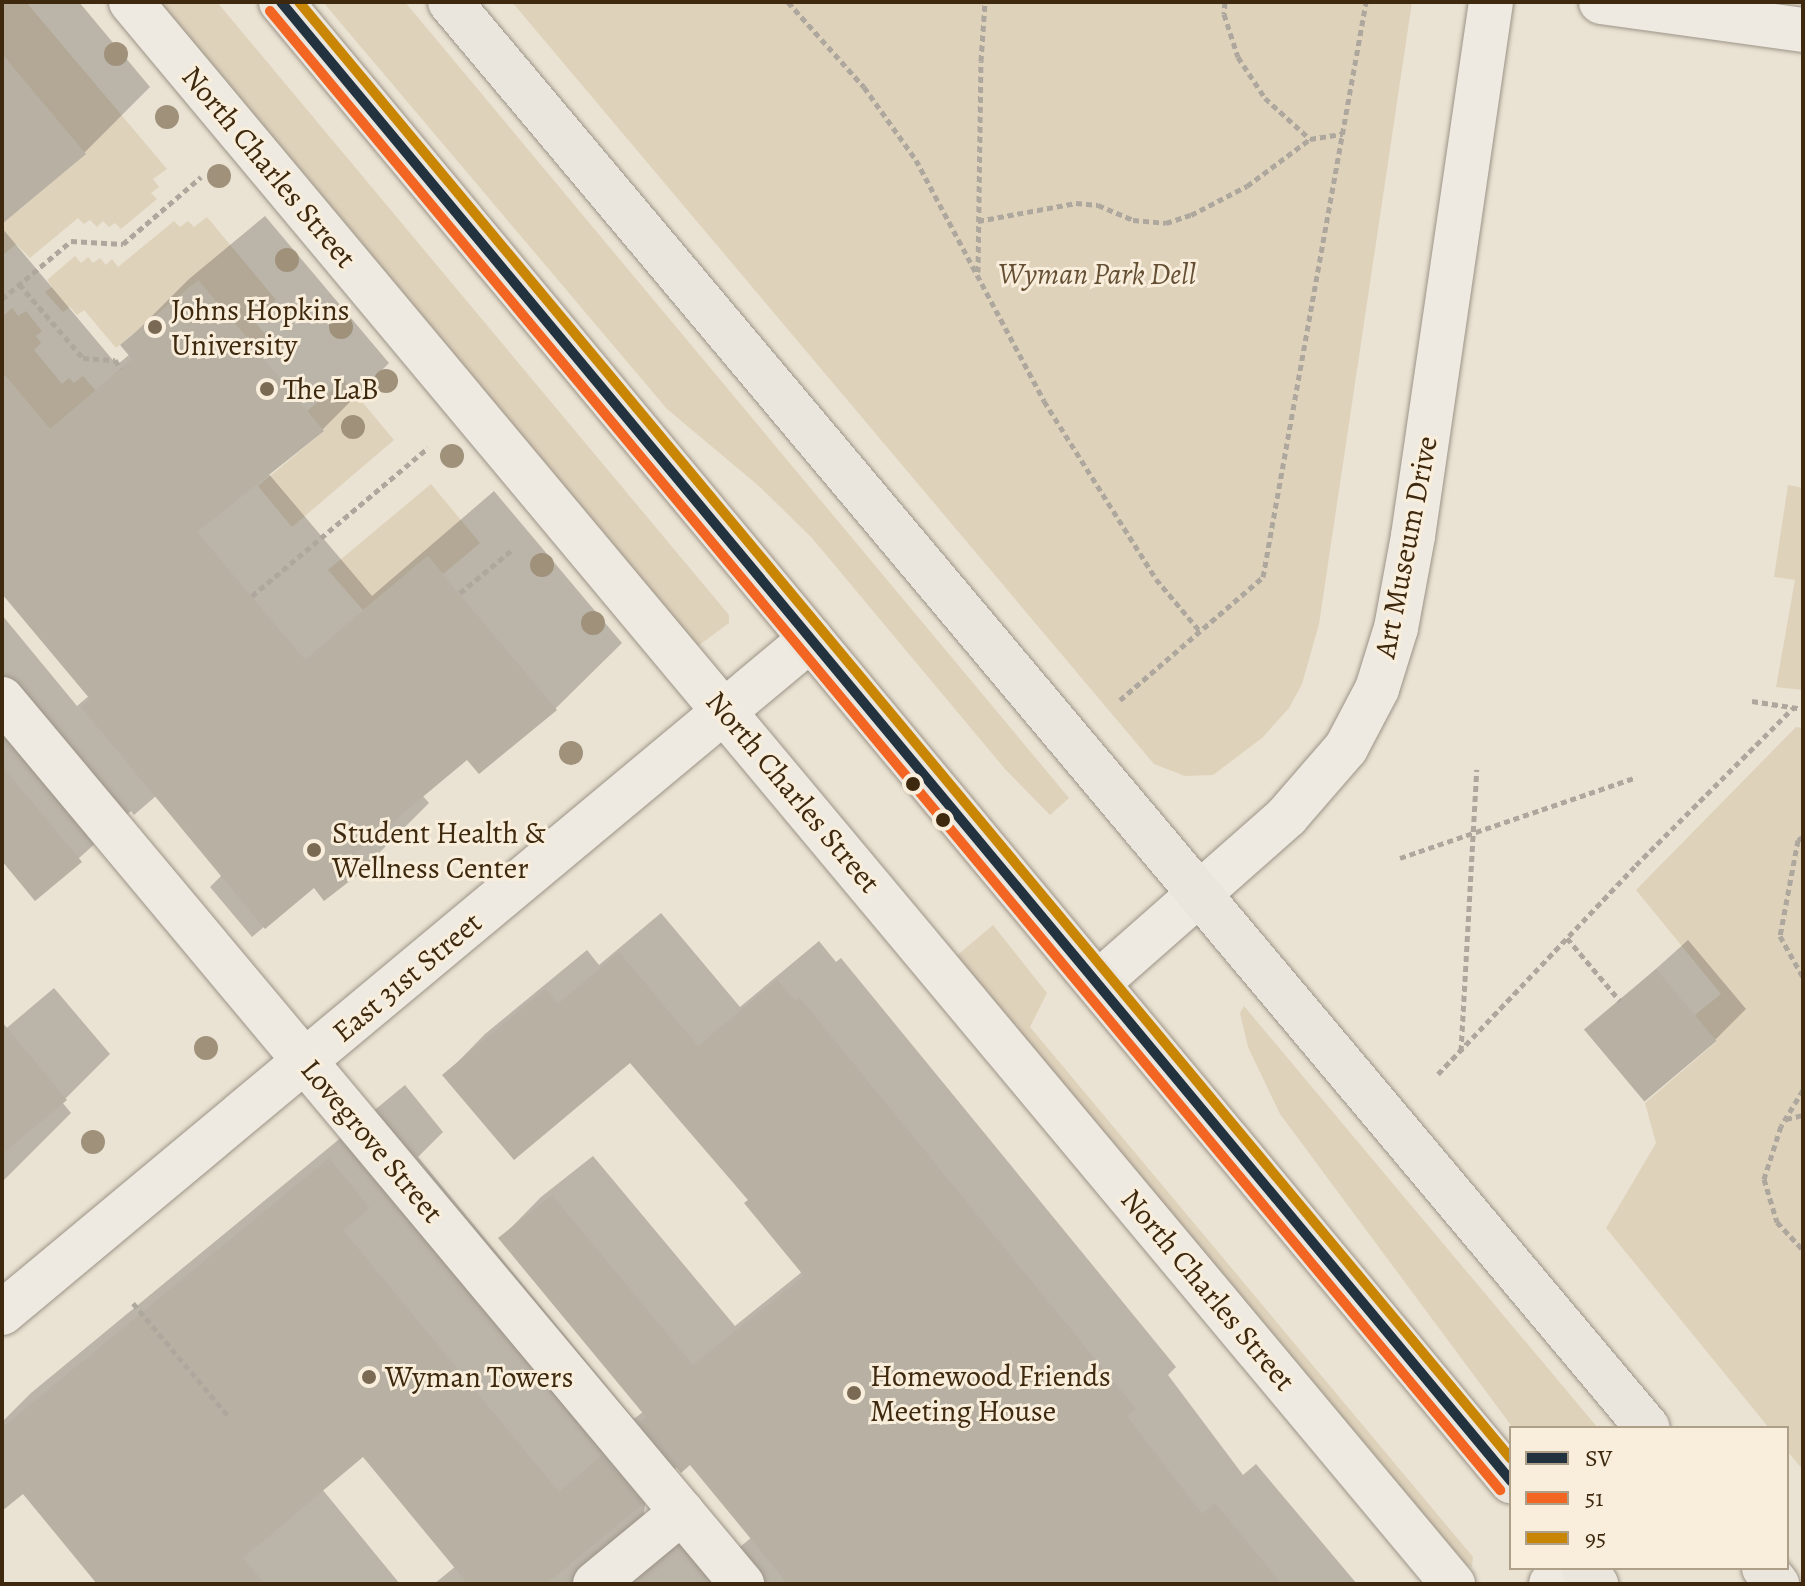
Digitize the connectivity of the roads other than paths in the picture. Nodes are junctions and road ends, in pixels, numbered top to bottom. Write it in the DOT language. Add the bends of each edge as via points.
graph roads {
  1 [pos="131,2"];
  2 [pos="281,2"];
  3 [pos="450,2"];
  4 [pos="1491,2"];
  5 [pos="1601,2"];
  6 [pos="1803,30"];
  7 [pos="811,639"];
  8 [pos="2,699"];
  9 [pos="724,711"];
  10 [pos="1201,893"];
  11 [pos="1099,982"];
  12 [pos="305,1061"];
  13 [pos="2,1313"];
  14 [pos="1646,1426"];
  15 [pos="1509,1479"];
  16 [pos="682,1512"];
  17 [pos="1568,1570"];
  18 [pos="595,1584"];
  19 [pos="742,1584"];
  20 [pos="1453,1584"];
  21 [pos="1551,1584"];
  1 -- 9 [label="street, North Charles Street"];
  2 -- 7 [label="main road"];
  3 -- 10 [label="main road"];
  4 -- 10 [label="street, Art Museum Drive" via="1413,536 1396,628 1377,689 1346,748 1287,816"];
  5 -- 6 [label="street"];
  7 -- 9 [label="street, East 31st Street"];
  7 -- 11 [label="main road"];
  8 -- 12 [label="street, Lovegrove Street"];
  9 -- 12 [label="street, East 31st Street"];
  9 -- 20 [label="street, North Charles Street"];
  10 -- 11 [label="street, Art Museum Drive"];
  10 -- 14 [label="main road"];
  11 -- 15 [label="main road"];
  12 -- 13 [label="street, East 31st Street"];
  12 -- 16 [label="street, Lovegrove Street"];
  16 -- 18 [label="street"];
  16 -- 19 [label="street, Lovegrove Street"];
  17 -- 21 [label="street"];
}
